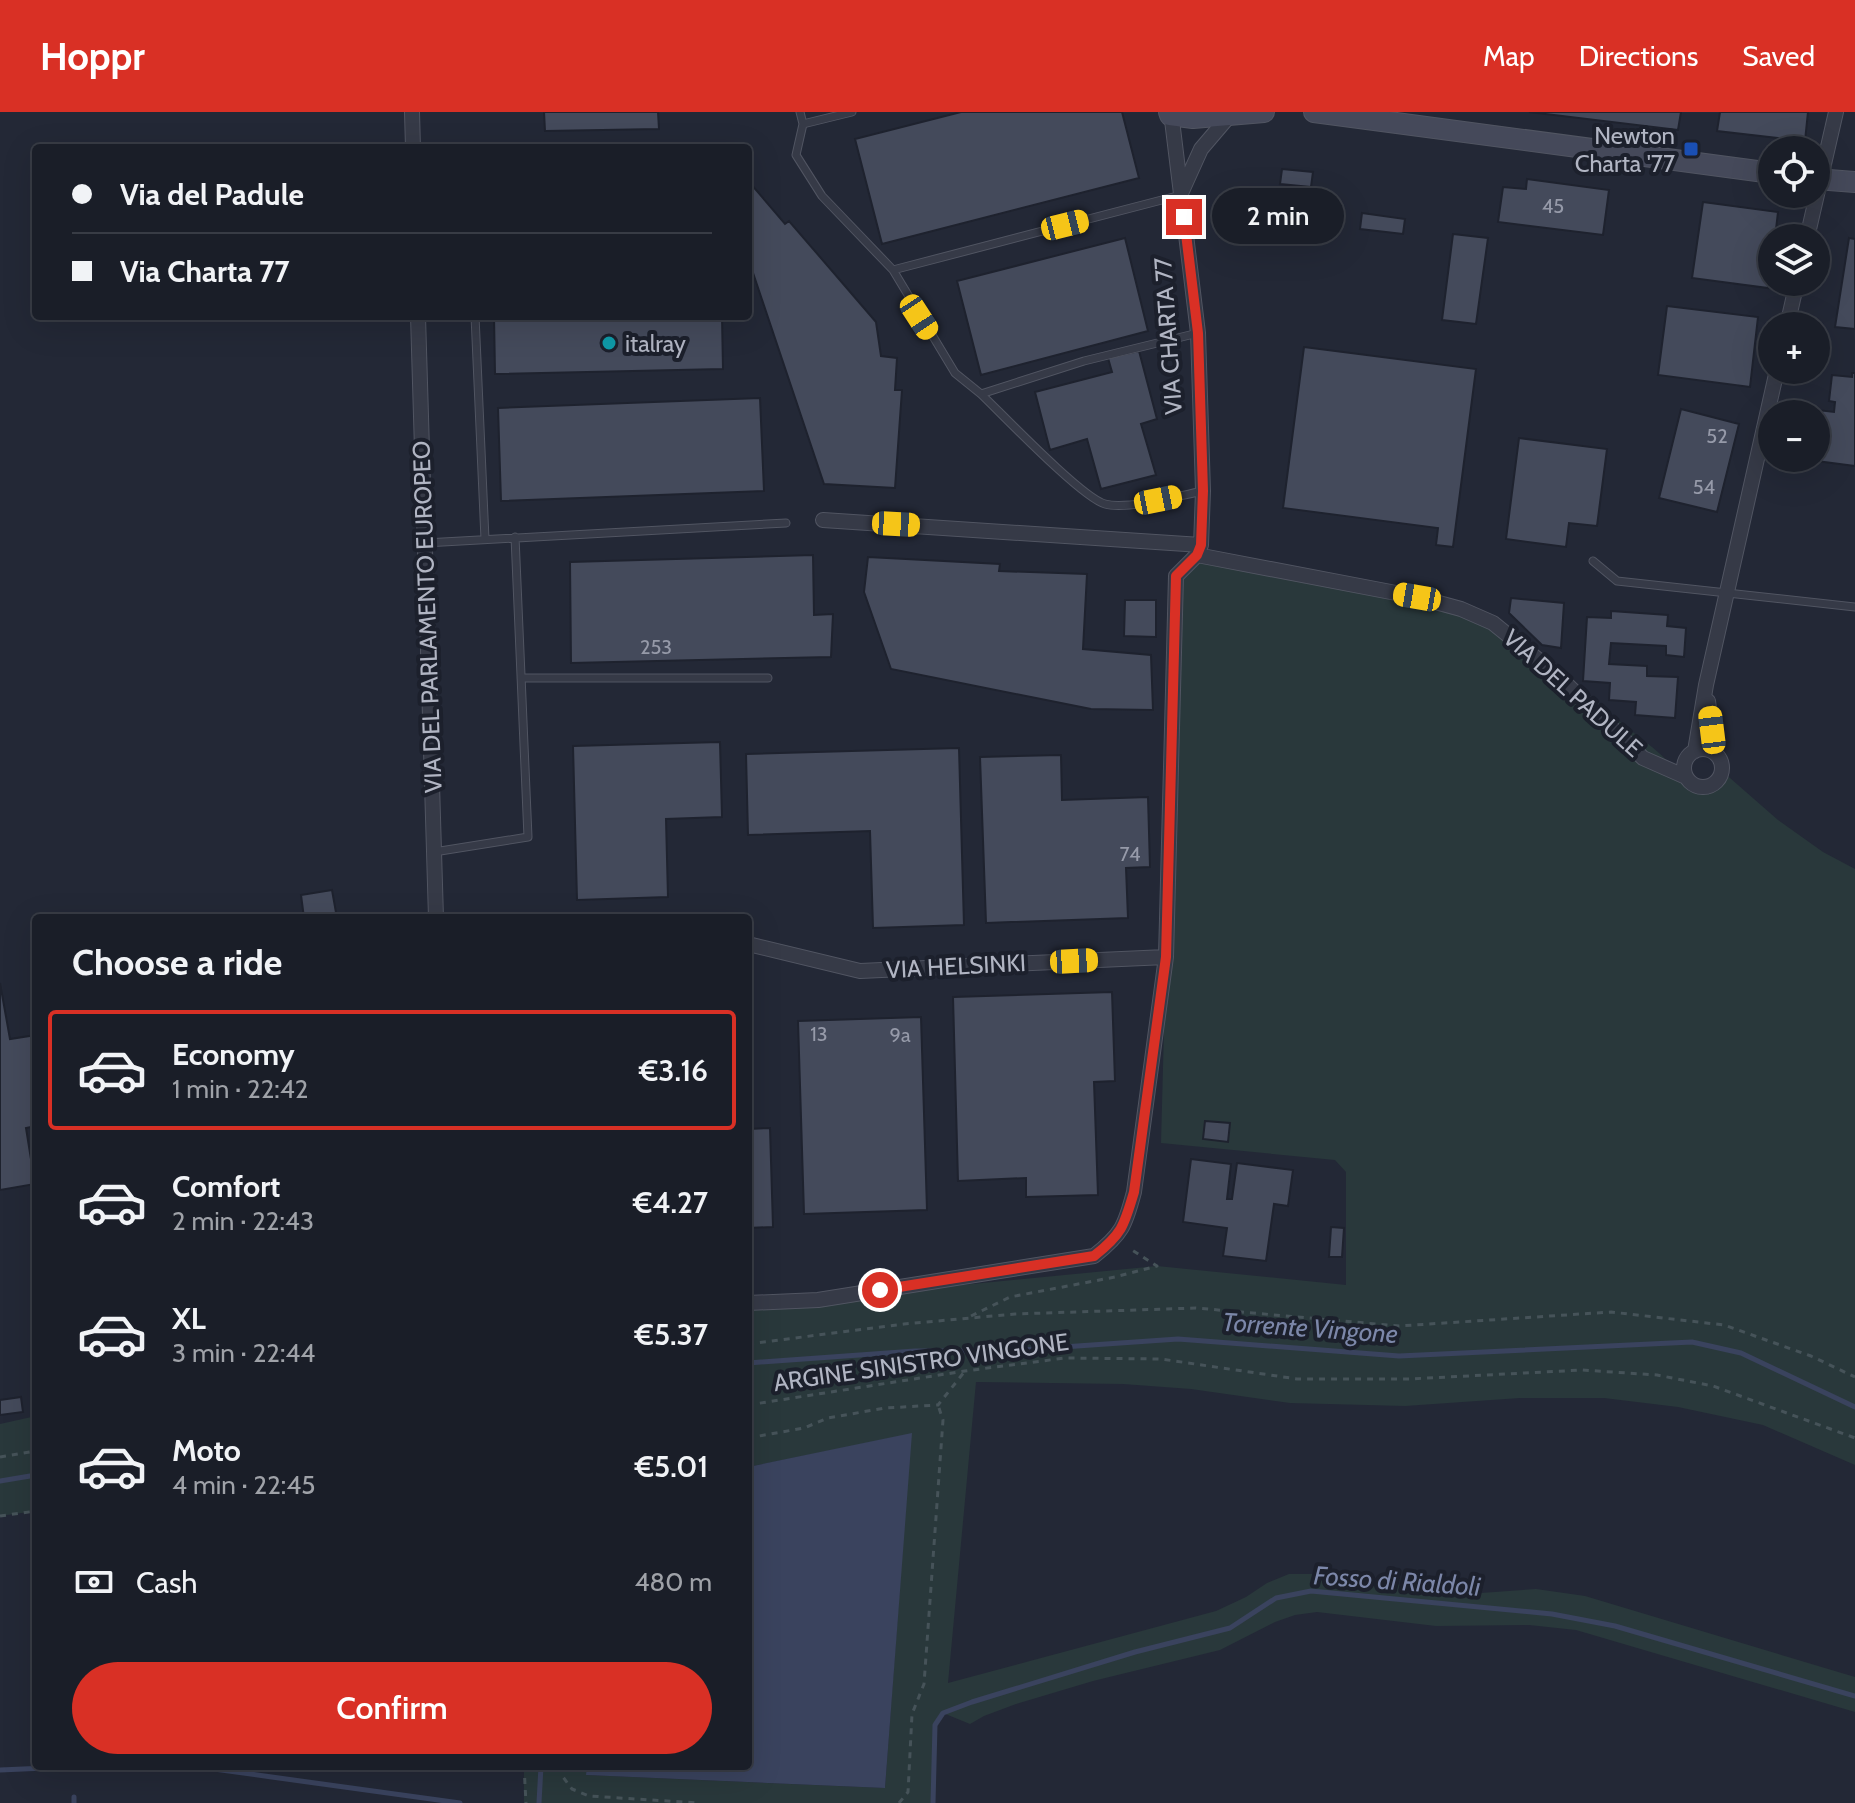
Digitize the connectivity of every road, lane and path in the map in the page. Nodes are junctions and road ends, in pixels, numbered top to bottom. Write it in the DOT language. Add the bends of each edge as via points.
graph roads {
  1 [pos="412,112"];
  2 [pos="800,112"];
  3 [pos="852,112"];
  4 [pos="1264,112"];
  5 [pos="1314,112"];
  6 [pos="1836,112"];
  7 [pos="1170,113"];
  8 [pos="1230,115"];
  9 [pos="803,124"];
  10 [pos="1830,136"];
  11 [pos="413,144"];
  12 [pos="1758,171"];
  13 [pos="1830,180"];
  14 [pos="1855,182"];
  15 [pos="1181,195"];
  16 [pos="893,270"];
  17 [pos="418,320"];
  18 [pos="475,320"];
  19 [pos="1198,333"];
  20 [pos="1774,384"];
  21 [pos="981,394"];
  22 [pos="1203,491"];
  23 [pos="823,520"];
  24 [pos="786,523"];
  25 [pos="515,537"];
  26 [pos="485,539"];
  27 [pos="425,543"];
  28 [pos="1199,550"];
  29 [pos="1593,561"];
  30 [pos="1727,592"];
  31 [pos="1855,607"];
  32 [pos="521,678"];
  33 [pos="768,678"];
  34 [pos="1706,685"];
  35 [pos="1695,751"];
  36 [pos="1715,753"];
  37 [pos="1686,777"];
  38 [pos="434,852"];
  39 [pos="436,914"];
  40 [pos="752,945"];
  41 [pos="1166,957"];
  42 [pos="1116,1239"];
  43 [pos="752,1303"];
  44 [pos="968,1318"];
  45 [pos="752,1344"];
  46 [pos="965,1371"];
  47 [pos="1855,1377"];
  48 [pos="752,1404"];
  49 [pos="938,1405"];
  50 [pos="752,1437"];
  51 [pos="1855,1438"];
  52 [pos="32,1452"];
  53 [pos="0,1457"];
  54 [pos="32,1512"];
  55 [pos="0,1516"];
  56 [pos="524,1770"];
  57 [pos="562,1770"];
  58 [pos="526,1803"];
  59 [pos="699,1803"];
  60 [pos="899,1803"];
  1 -- 11 [label="street"];
  2 -- 9 [label="lane"];
  3 -- 9 [label="lane"];
  4 -- 8 [label="street"];
  5 -- 12 [label="street"];
  6 -- 10 [label="street"];
  7 -- 8 [label="street" via="1183,119"];
  7 -- 15 [label="street, VIA CHARTA 77"];
  8 -- 15 [label="street" via="1201,149"];
  9 -- 16 [label="lane" via="796,155 822,196"];
  13 -- 14 [label="street"];
  15 -- 16 [label="lane"];
  15 -- 19 [label="street, VIA CHARTA 77"];
  16 -- 21 [label="lane" via="955,373"];
  17 -- 27 [label="street, VIA DEL PARLAMENTO EUROPEO"];
  18 -- 26 [label="lane"];
  19 -- 21 [label="lane"];
  19 -- 22 [label="street, VIA CHARTA 77"];
  20 -- 30 [label="street, VIA DEL PADULE"];
  21 -- 22 [label="lane" via="1105,504"];
  22 -- 28 [label="street, VIA CHARTA 77"];
  23 -- 28 [label="street, VIA DEL PADULE"];
  24 -- 25 [label="lane"];
  25 -- 26 [label="lane"];
  25 -- 32 [label="lane"];
  26 -- 27 [label="lane"];
  27 -- 38 [label="street, VIA DEL PARLAMENTO EUROPEO"];
  28 -- 37 [label="street, VIA DEL PADULE" via="1417,597 1493,623 1557,675 1643,758"];
  28 -- 41 [label="street" via="1176,576"];
  29 -- 30 [label="lane" via="1617,581"];
  30 -- 31 [label="lane"];
  30 -- 34 [label="street, VIA DEL PADULE"];
  32 -- 33 [label="lane"];
  32 -- 38 [label="lane" via="528,837"];
  34 -- 35 [label="street, VIA DEL PADULE"];
  34 -- 36 [label="street, VIA DEL PADULE"];
  35 -- 36 [label="street"];
  35 -- 37 [label="street, VIA DEL PADULE" via="1684,765"];
  36 -- 37 [label="street, VIA DEL PADULE" via="1722,766 1714,784 1697,786"];
  38 -- 39 [label="street, VIA DEL PARLAMENTO EUROPEO"];
  40 -- 41 [label="street, VIA HELSINKI" via="860,971"];
  41 -- 42 [label="street" via="1134,1192"];
  42 -- 43 [label="street" via="1094,1256 818,1300"];
  42 -- 44 [label="path" via="1157,1266 1010,1297"];
  44 -- 45 [label="path"];
  44 -- 47 [label="path" via="1196,1308 1399,1326 1611,1312 1724,1325"];
  46 -- 48 [label="path, ARGINE SINISTRO VINGONE"];
  46 -- 49 [label="path"];
  46 -- 51 [label="path, ARGINE SINISTRO VINGONE" via="1065,1358 1161,1359 1297,1379 1582,1370 1657,1375 1713,1386"];
  49 -- 50 [label="path" via="885,1408"];
  49 -- 60 [label="path" via="943,1420 924,1684 912,1714 908,1792"];
  52 -- 53 [label="path"];
  54 -- 55 [label="path"];
  56 -- 58 [label="path"];
  57 -- 59 [label="path" via="572,1789 589,1796"];
}
